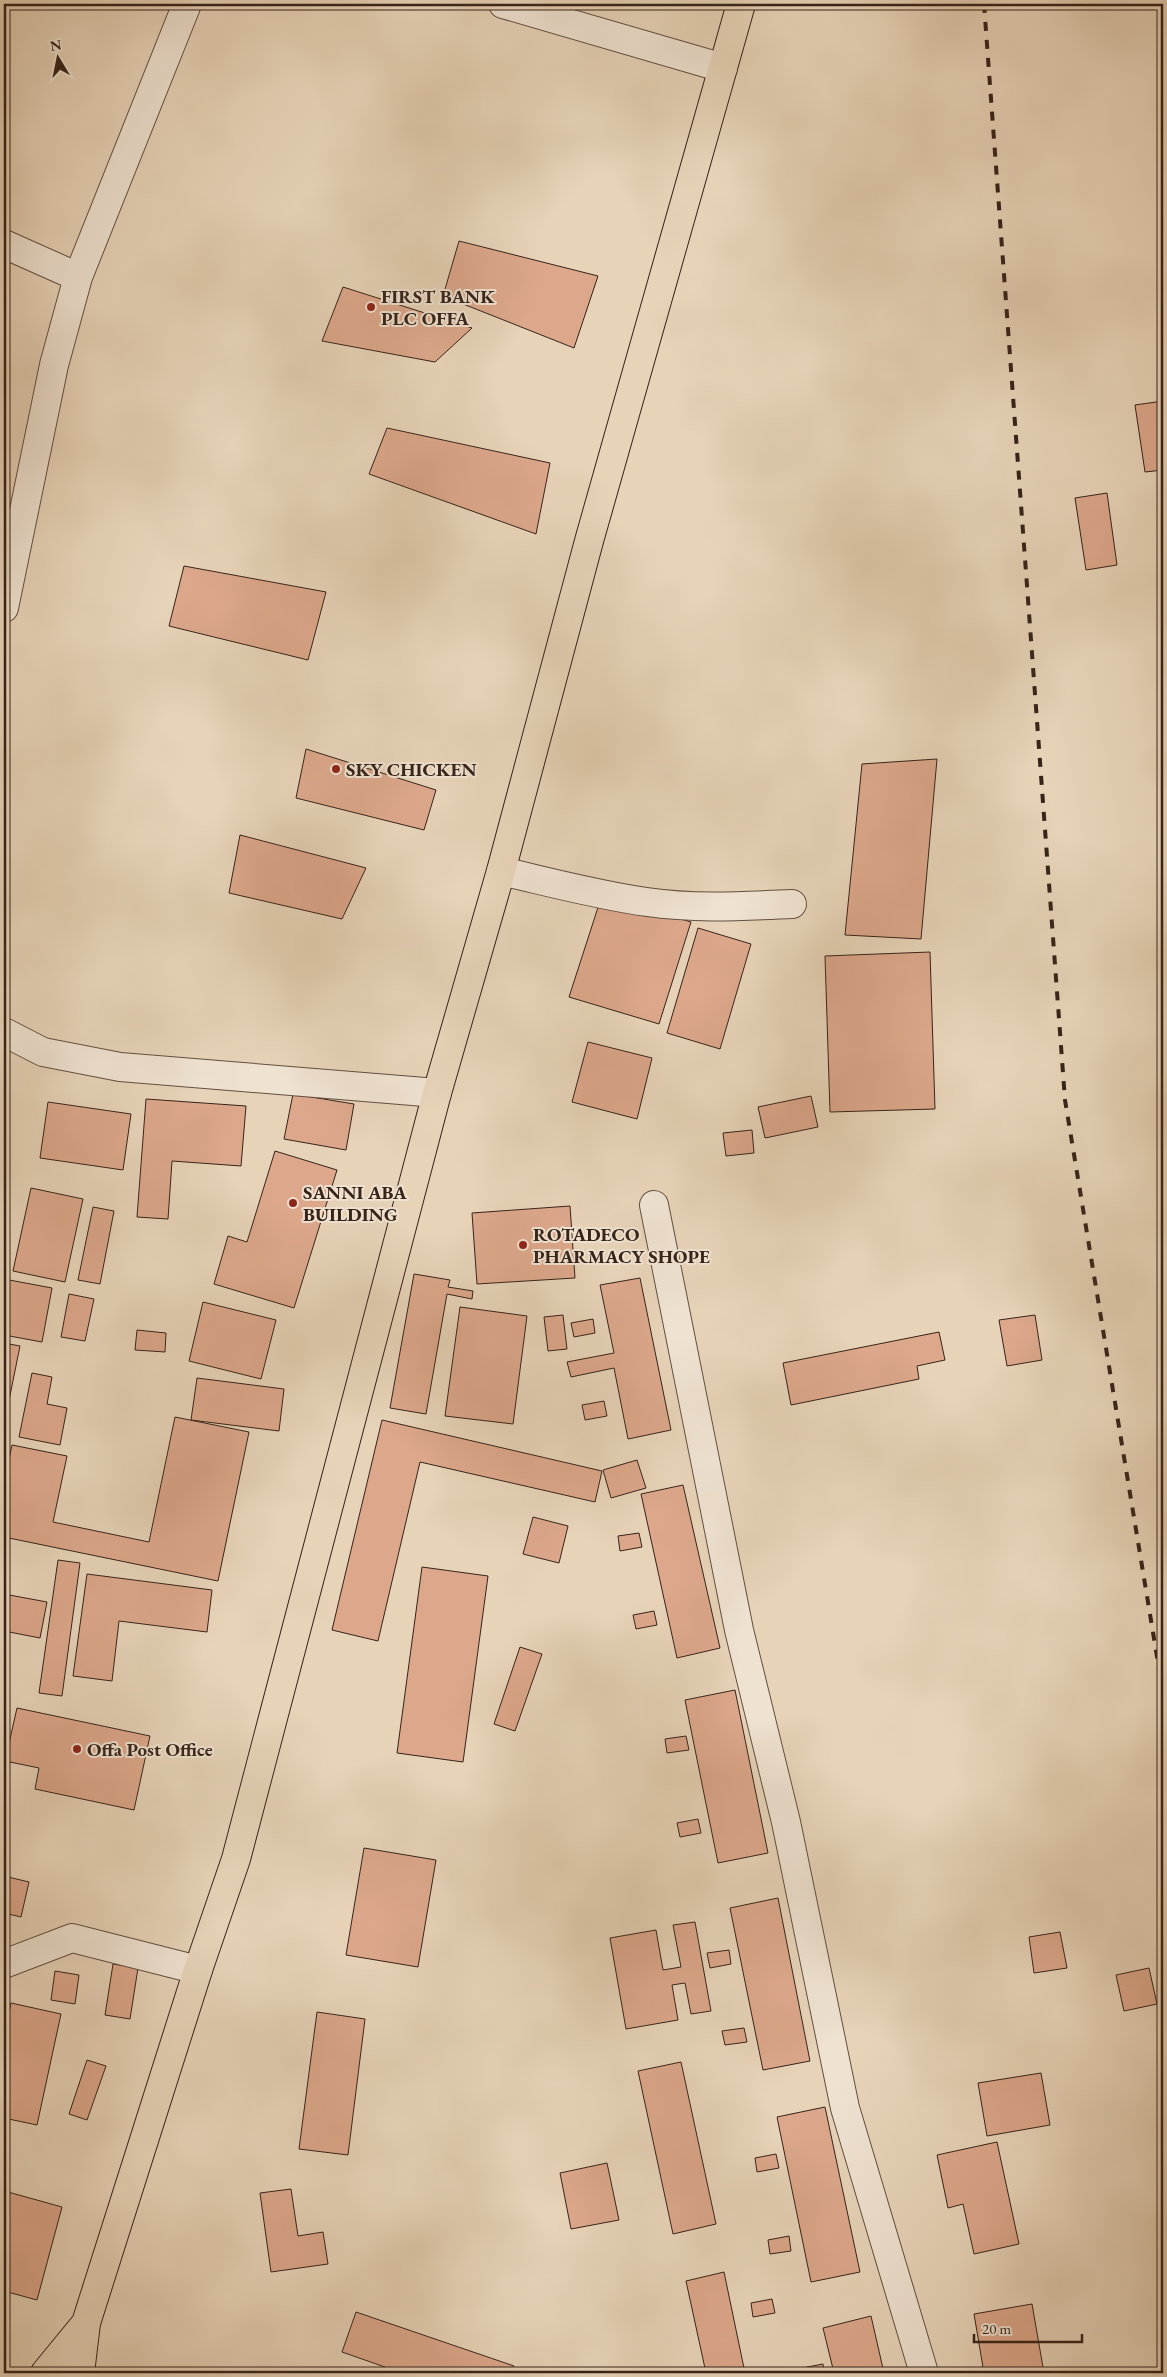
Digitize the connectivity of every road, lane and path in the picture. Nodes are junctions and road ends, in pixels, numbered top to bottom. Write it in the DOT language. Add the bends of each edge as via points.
graph roads {
  1 [pos="187,4"];
  2 [pos="503,4"];
  3 [pos="742,4"];
  4 [pos="723,68"];
  5 [pos="4,244"];
  6 [pos="78,277"];
  7 [pos="4,608"];
  8 [pos="501,871"];
  9 [pos="792,904"];
  10 [pos="4,1032"];
  11 [pos="437,1093"];
  12 [pos="654,1205"];
  13 [pos="4,1964"];
  14 [pos="198,1970"];
  15 [pos="86,2323"];
  16 [pos="85,2372"];
  17 [pos="41,2373"];
  18 [pos="924,2373"];
  1 -- 6 [label="street"];
  2 -- 4 [label="street"];
  3 -- 4 [label="main road"];
  4 -- 8 [label="main road" via="592,531"];
  5 -- 6 [label="street"];
  6 -- 7 [label="street" via="54,365"];
  8 -- 9 [label="street" via="593,893 648,902 739,906"];
  8 -- 11 [label="main road"];
  10 -- 11 [label="street" via="43,1052 120,1067"];
  11 -- 14 [label="main road" via="236,1859"];
  12 -- 18 [label="street" via="739,1630 786,1822 845,2108"];
  13 -- 14 [label="street" via="72,1938"];
  14 -- 15 [label="main road"];
  15 -- 16 [label="main road"];
  15 -- 17 [label="main road"];
  16 -- 17 [label="main road"];
}
